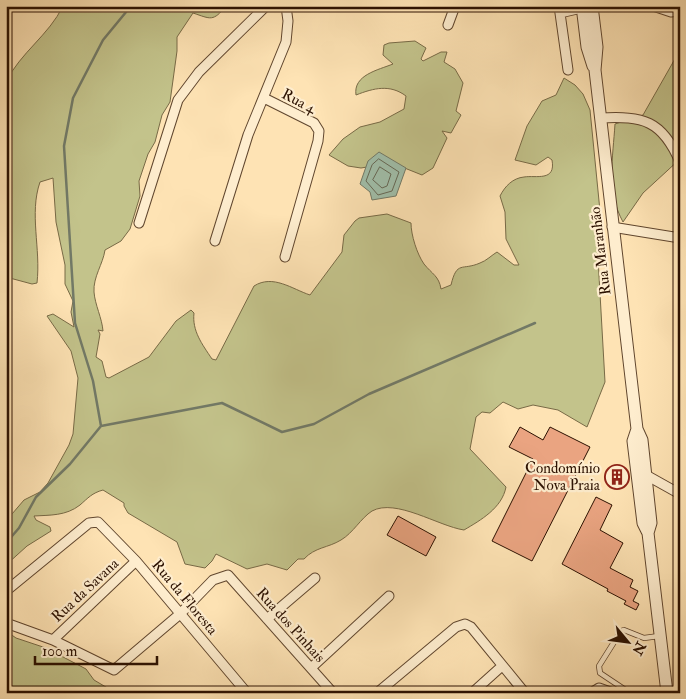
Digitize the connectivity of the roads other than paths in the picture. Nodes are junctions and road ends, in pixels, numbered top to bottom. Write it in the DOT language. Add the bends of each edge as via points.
graph roads {
  1 [pos="266,6"];
  2 [pos="286,6"];
  3 [pos="455,6"];
  4 [pos="653,6"];
  5 [pos="586,7"];
  6 [pos="560,10"];
  7 [pos="680,11"];
  8 [pos="448,24"];
  9 [pos="568,70"];
  10 [pos="264,98"];
  11 [pos="600,118"];
  12 [pos="680,162"];
  13 [pos="139,223"];
  14 [pos="612,227"];
  15 [pos="680,238"];
  16 [pos="215,241"];
  17 [pos="285,257"];
  18 [pos="644,480"];
  19 [pos="680,494"];
  20 [pos="136,561"];
  21 [pos="315,578"];
  22 [pos="6,591"];
  23 [pos="389,596"];
  24 [pos="180,614"];
  25 [pos="267,619"];
  26 [pos="6,623"];
  27 [pos="661,636"];
  28 [pos="53,640"];
  29 [pos="502,666"];
  30 [pos="311,668"];
  31 [pos="247,693"];
  32 [pos="333,693"];
  33 [pos="377,693"];
  34 [pos="472,693"];
  35 [pos="525,693"];
  36 [pos="591,693"];
  37 [pos="613,693"];
  38 [pos="630,693"];
  39 [pos="667,693"];
  1 -- 13 [label="street" via="199,72 178,100"];
  2 -- 10 [label="street" via="286,42"];
  3 -- 8 [label="street"];
  4 -- 7 [label="street" via="671,12"];
  5 -- 6 [label="street"];
  5 -- 11 [label="street, Rua Maranhão" via="597,47 595,70"];
  6 -- 9 [label="street"];
  10 -- 16 [label="street" via="248,135"];
  10 -- 17 [label="street, Rua 4" via="314,123 319,131"];
  11 -- 12 [label="street" via="627,117 647,122 670,143"];
  11 -- 14 [label="street, Rua Maranhão"];
  14 -- 15 [label="street"];
  14 -- 18 [label="street, Rua Maranhão" via="636,429 642,440"];
  18 -- 19 [label="street"];
  18 -- 27 [label="street, Rua Maranhão"];
  20 -- 22 [label="street, Rua da Floresta" via="98,522 89,523"];
  20 -- 24 [label="street, Rua da Floresta"];
  20 -- 28 [label="street, Rua da Savana"];
  21 -- 25 [label="street"];
  23 -- 30 [label="street"];
  24 -- 25 [label="street, Rua dos Pinhais" via="214,580 228,575"];
  24 -- 28 [label="street" via="114,670"];
  24 -- 31 [label="street, Rua da Floresta"];
  25 -- 30 [label="street, Rua dos Pinhais"];
  26 -- 28 [label="street"];
  27 -- 38 [label="lane" via="644,638 621,631 599,666 600,673"];
  27 -- 39 [label="street, Rua Maranhão"];
  29 -- 33 [label="street" via="471,627 465,624 456,627"];
  29 -- 34 [label="street"];
  29 -- 35 [label="street"];
  30 -- 32 [label="street, Rua dos Pinhais"];
  36 -- 37 [label="street" via="604,688"];
}
